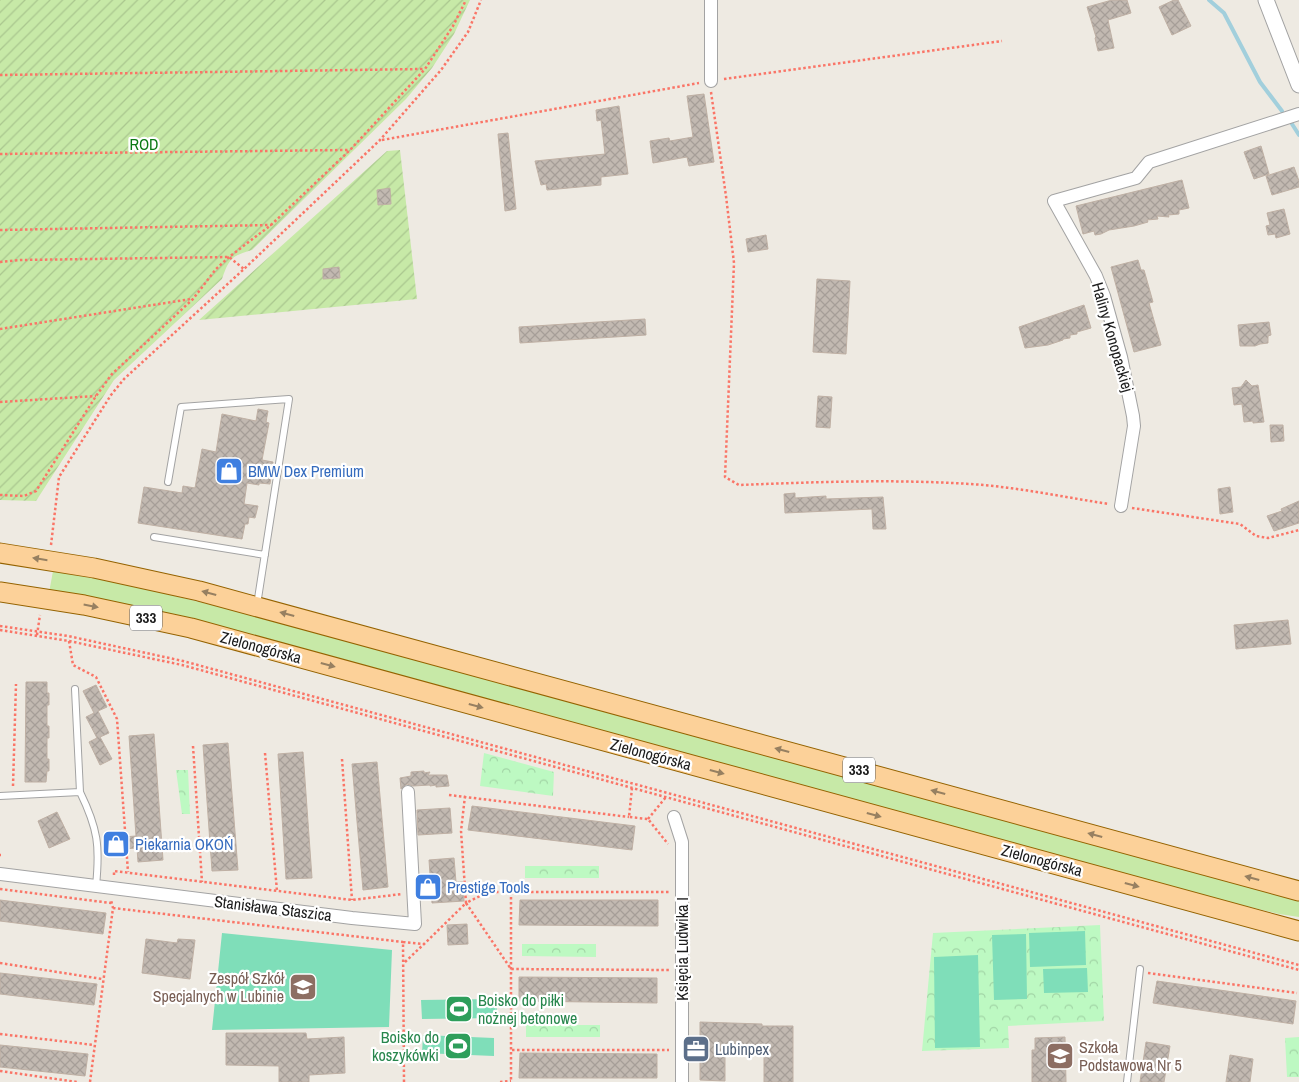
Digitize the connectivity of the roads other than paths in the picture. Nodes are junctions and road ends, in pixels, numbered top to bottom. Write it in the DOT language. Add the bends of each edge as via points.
graph roads {
  1 [pos="711,0"];
  2 [pos="1266,0"];
  3 [pos="711,81"];
  4 [pos="1299,85"];
  5 [pos="1299,114"];
  6 [pos="168,482"];
  7 [pos="1121,506"];
  8 [pos="154,538"];
  9 [pos="0,553"];
  10 [pos="265,555"];
  11 [pos="0,592"];
  12 [pos="256,606"];
  13 [pos="75,689"];
  14 [pos="80,792"];
  15 [pos="408,792"];
  16 [pos="0,796"];
  17 [pos="674,817"];
  18 [pos="0,874"];
  19 [pos="96,886"];
  20 [pos="1299,890"];
  21 [pos="1299,931"];
  22 [pos="1140,970"];
  23 [pos="682,1082"];
  24 [pos="1126,1082"];
  1 -- 3 [label="street"];
  2 -- 4 [label="street"];
  5 -- 7 [label="street, Haliny Konopackiej" via="1149,162 1136,178 1054,201 1096,276 1121,357 1134,426"];
  6 -- 10 [label="lane" via="181,407 290,399"];
  8 -- 10 [label="lane"];
  12 -- 9 [label="main road, 333, one-way" via="122,574"];
  10 -- 12 [label="lane"];
  11 -- 21 [label="main road, Zielonogórska / 333, one-way" via="107,609 202,631"];
  20 -- 12 [label="main road, 333, one-way"];
  13 -- 14 [label="lane"];
  14 -- 16 [label="lane"];
  14 -- 19 [label="lane" via="93,820 96,837 99,856"];
  15 -- 19 [label="street, Stanisława Staszica" via="415,924"];
  17 -- 23 [label="street, Księcia Ludwika I" via="682,842"];
  18 -- 19 [label="street, Stanisława Staszica"];
  22 -- 24 [label="lane"];
}
